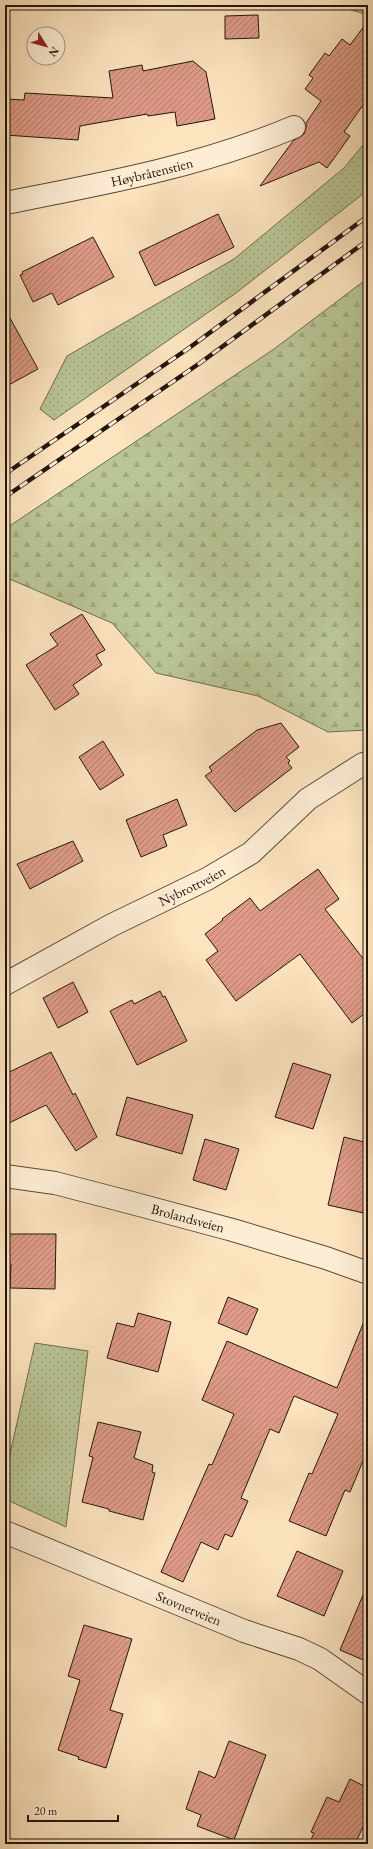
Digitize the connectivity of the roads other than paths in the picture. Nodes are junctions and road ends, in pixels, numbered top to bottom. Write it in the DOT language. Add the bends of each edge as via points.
graph roads {
  1 [pos="294,127"];
  2 [pos="5,203"];
  3 [pos="365,763"];
  4 [pos="5,984"];
  5 [pos="5,1176"];
  6 [pos="368,1273"];
  7 [pos="5,1532"];
  8 [pos="368,1693"];
  1 -- 2 [label="street, Høybråtenstien" via="223,154 90,187"];
  3 -- 4 [label="street, Nybrottveien" via="308,799 251,853"];
  5 -- 6 [label="street, Brolandsveien" via="56,1183 132,1203 326,1258"];
  7 -- 8 [label="street, Stovnerveien" via="244,1631 300,1648"];
}
